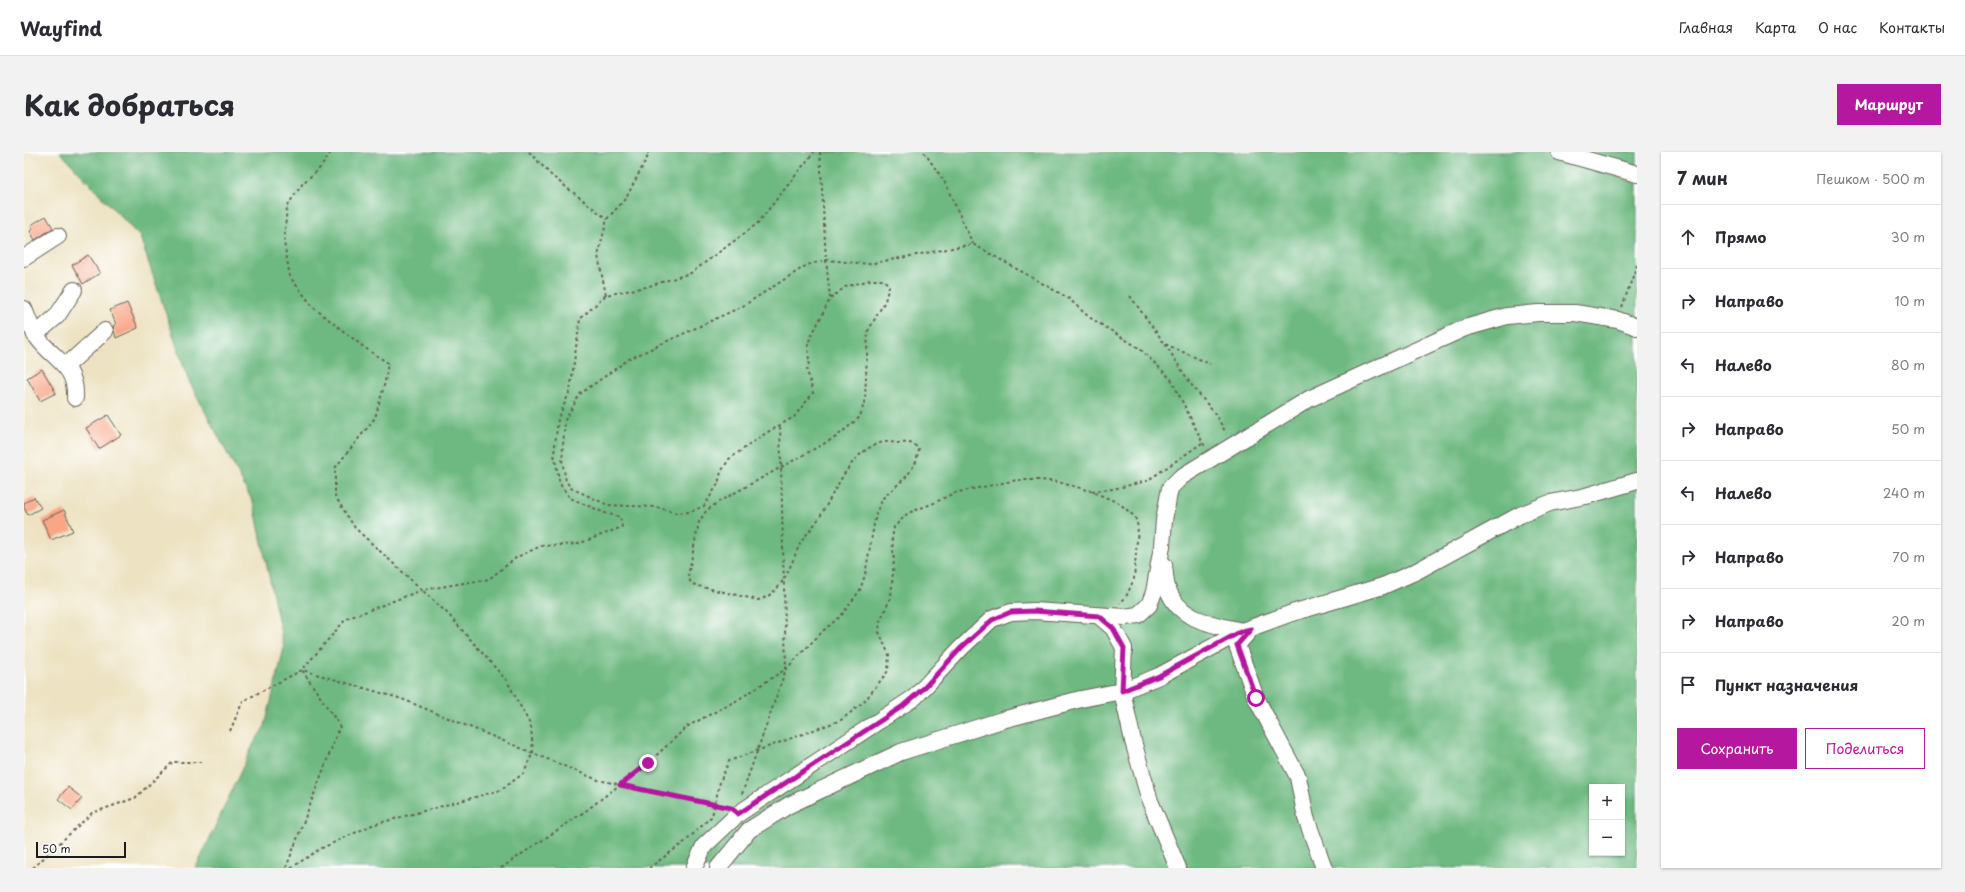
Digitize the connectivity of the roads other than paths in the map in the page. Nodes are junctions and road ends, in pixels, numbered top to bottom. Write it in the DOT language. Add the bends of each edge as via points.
graph roads {
  1 [pos="1559,152"];
  2 [pos="1637,174"];
  3 [pos="58,236"];
  4 [pos="24,258"];
  5 [pos="74,290"];
  6 [pos="24,309"];
  7 [pos="1637,327"];
  8 [pos="105,331"];
  9 [pos="35,336"];
  10 [pos="66,366"];
  11 [pos="75,398"];
  12 [pos="1637,481"];
  13 [pos="1162,546"];
  14 [pos="1099,616"];
  15 [pos="1246,630"];
  16 [pos="1122,691"];
  17 [pos="694,868"];
  18 [pos="718,868"];
  19 [pos="1178,868"];
  20 [pos="1324,868"];
  1 -- 2 [label="street"];
  3 -- 4 [label="street"];
  5 -- 9 [label="street" via="56,316"];
  6 -- 9 [label="street"];
  7 -- 13 [label="street" via="1618,320 1575,313 1507,316 1465,328 1309,399 1181,477 1170,488"];
  8 -- 10 [label="street"];
  9 -- 10 [label="street"];
  10 -- 11 [label="street" via="74,378"];
  12 -- 15 [label="street" via="1550,503 1520,515 1409,575 1383,586 1292,612"];
  13 -- 14 [label="street" via="1149,606 1138,615"];
  13 -- 15 [label="street" via="1166,586 1180,609 1193,619"];
  14 -- 16 [label="street" via="1113,628 1124,648"];
  14 -- 17 [label="street" via="1034,611 1011,612 992,620 961,648 915,697 738,814 704,846"];
  15 -- 16 [label="street" via="1159,676"];
  15 -- 20 [label="street" via="1237,645 1256,698 1298,777 1306,818"];
  16 -- 18 [label="street" via="1002,720 901,752 789,805 749,830"];
  16 -- 19 [label="street" via="1150,801"];
}
